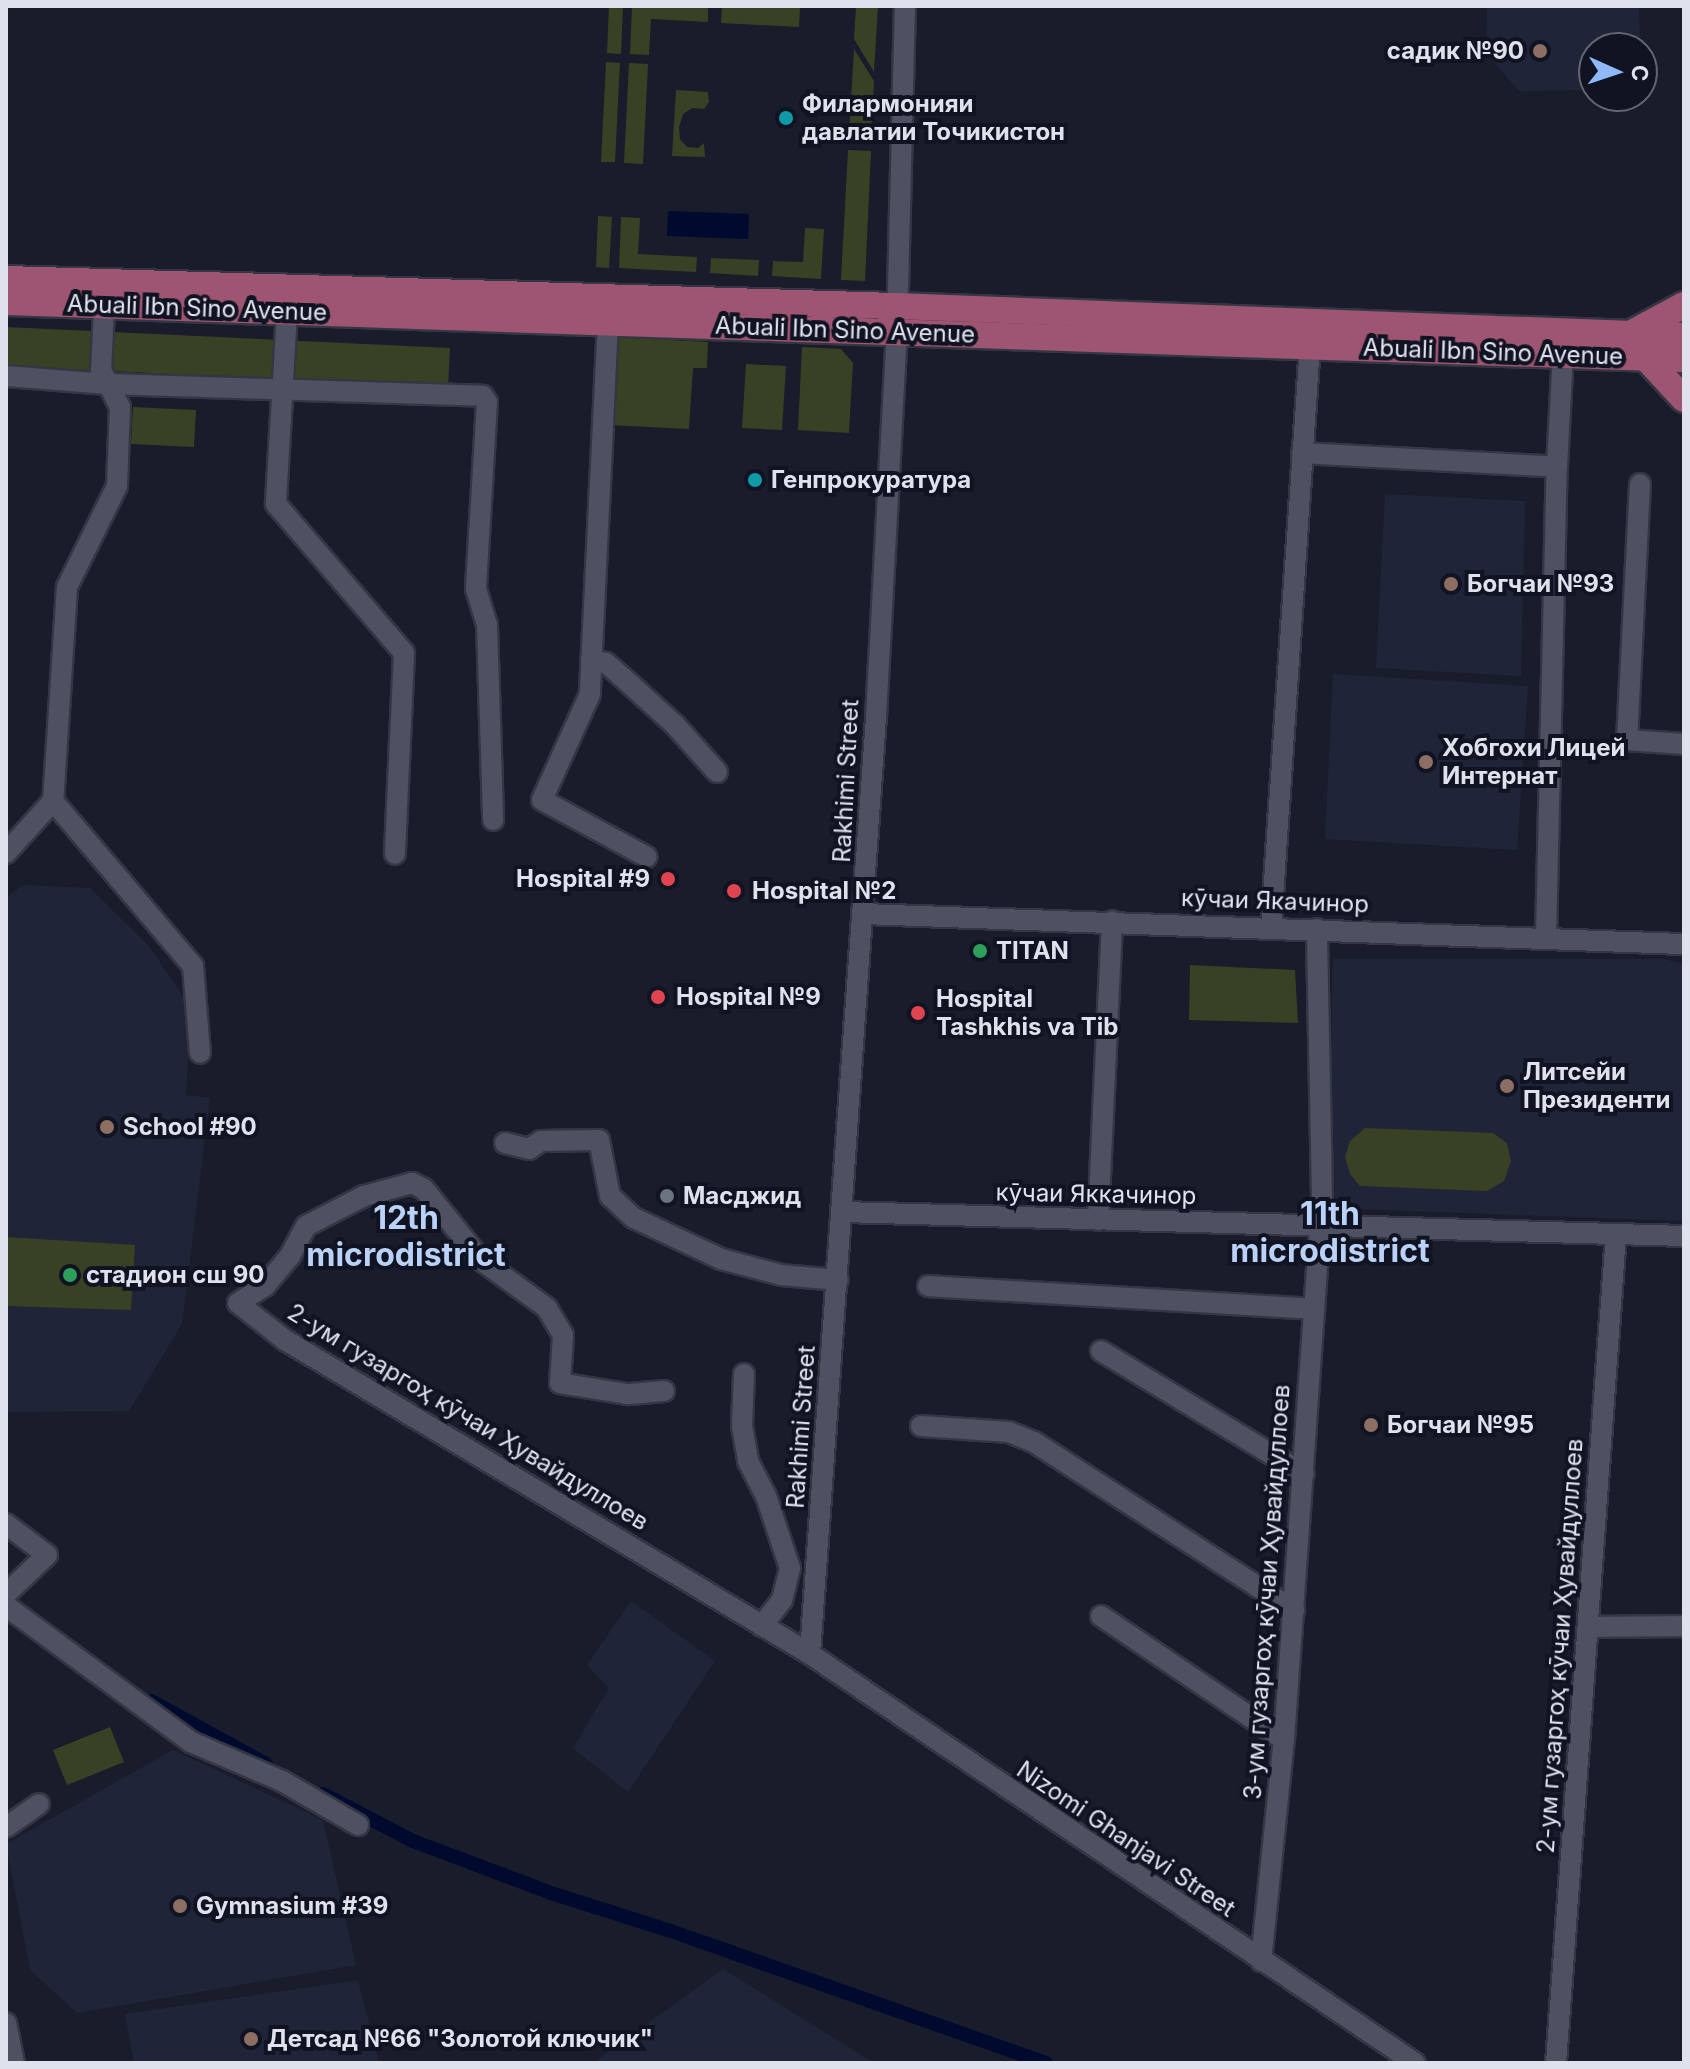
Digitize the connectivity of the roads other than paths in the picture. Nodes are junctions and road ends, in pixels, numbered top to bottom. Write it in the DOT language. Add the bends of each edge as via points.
graph roads {
  1 [pos="905,6"];
  2 [pos="6,279"];
  3 [pos="105,294"];
  4 [pos="6,302"];
  5 [pos="1684,305"];
  6 [pos="287,311"];
  7 [pos="896,318"];
  8 [pos="608,322"];
  9 [pos="1632,333"];
  10 [pos="1684,336"];
  11 [pos="1310,345"];
  12 [pos="1563,354"];
  13 [pos="1645,357"];
  14 [pos="1684,359"];
  15 [pos="6,376"];
  16 [pos="108,384"];
  17 [pos="283,389"];
  18 [pos="1684,399"];
  19 [pos="1302,453"];
  20 [pos="1557,467"];
  21 [pos="1640,484"];
  22 [pos="591,660"];
  23 [pos="1684,744"];
  24 [pos="717,772"];
  25 [pos="53,801"];
  26 [pos="493,820"];
  27 [pos="6,853"];
  28 [pos="395,854"];
  29 [pos="647,857"];
  30 [pos="864,914"];
  31 [pos="1112,921"];
  32 [pos="1271,927"];
  33 [pos="1317,929"];
  34 [pos="1546,938"];
  35 [pos="1684,944"];
  36 [pos="200,1053"];
  37 [pos="505,1143"];
  38 [pos="842,1212"];
  39 [pos="1098,1220"];
  40 [pos="1320,1225"];
  41 [pos="1616,1234"];
  42 [pos="1684,1236"];
  43 [pos="838,1280"];
  44 [pos="928,1286"];
  45 [pos="1314,1309"];
  46 [pos="1101,1351"];
  47 [pos="744,1374"];
  48 [pos="664,1391"];
  49 [pos="921,1426"];
  50 [pos="1304,1474"];
  51 [pos="6,1524"];
  52 [pos="6,1594"];
  53 [pos="6,1606"];
  54 [pos="1294,1610"];
  55 [pos="1101,1616"];
  56 [pos="762,1626"];
  57 [pos="1684,1626"];
  58 [pos="1588,1627"];
  59 [pos="810,1654"];
  60 [pos="1284,1740"];
  61 [pos="39,1804"];
  62 [pos="358,1825"];
  63 [pos="6,1827"];
  64 [pos="1261,1961"];
  65 [pos="6,2023"];
  66 [pos="14,2063"];
  67 [pos="1415,2063"];
  68 [pos="1556,2063"];
  1 -- 7 [label="street, Rakhimi Street" via="909,42"];
  2 -- 3 [label="main road, Abuali Ibn Sino Avenue"];
  3 -- 4 [label="main road, Abuali Ibn Sino Avenue"];
  3 -- 6 [label="main road, Abuali Ibn Sino Avenue"];
  3 -- 7 [label="main road, Abuali Ibn Sino Avenue"];
  3 -- 16 [label="street" via="101,370"];
  5 -- 9 [label="main road"];
  6 -- 8 [label="main road, Abuali Ibn Sino Avenue"];
  6 -- 17 [label="street"];
  7 -- 8 [label="main road, Abuali Ibn Sino Avenue"];
  7 -- 9 [label="main road, Abuali Ibn Sino Avenue"];
  7 -- 11 [label="main road, Abuali Ibn Sino Avenue"];
  7 -- 30 [label="street, Rakhimi Street"];
  8 -- 22 [label="street"];
  9 -- 10 [label="main road, Abuali Ibn Sino Avenue"];
  11 -- 12 [label="main road, Abuali Ibn Sino Avenue"];
  11 -- 19 [label="street"];
  12 -- 13 [label="main road, Abuali Ibn Sino Avenue"];
  12 -- 20 [label="street"];
  13 -- 14 [label="main road, Abuali Ibn Sino Avenue"];
  13 -- 18 [label="main road"];
  15 -- 16 [label="street"];
  16 -- 17 [label="street"];
  16 -- 25 [label="street" via="120,407 117,486 67,587"];
  17 -- 26 [label="street" via="483,396 487,402 476,589 487,625"];
  17 -- 28 [label="street" via="276,504 404,653"];
  19 -- 20 [label="street"];
  19 -- 32 [label="street"];
  20 -- 34 [label="street"];
  21 -- 23 [label="street" via="1627,740"];
  22 -- 24 [label="street" via="606,663 630,684"];
  22 -- 29 [label="street" via="590,694 542,800"];
  25 -- 27 [label="street"];
  25 -- 36 [label="street" via="193,966"];
  30 -- 31 [label="street, кӯчаи Якачинор"];
  30 -- 38 [label="street, Rakhimi Street"];
  31 -- 32 [label="street, кӯчаи Якачинор"];
  31 -- 39 [label="street"];
  32 -- 33 [label="street, кӯчаи Якачинор"];
  33 -- 34 [label="street, кӯчаи Якачинор"];
  33 -- 40 [label="street, 3-ум гузаргоҳ кӯчаи Ҳувайдуллоев"];
  34 -- 35 [label="street, кӯчаи Якачинор"];
  37 -- 43 [label="street" via="529,1149 541,1141 599,1140 610,1196 634,1218 721,1259 781,1275"];
  38 -- 39 [label="street, кӯчаи Яккачинор"];
  38 -- 43 [label="street, Rakhimi Street"];
  39 -- 40 [label="street, кӯчаи Яккачинор"];
  40 -- 41 [label="street, кӯчаи Яккачинор"];
  40 -- 45 [label="street, 3-ум гузаргоҳ кӯчаи Ҳувайдуллоев"];
  41 -- 42 [label="street, кӯчаи Яккачинор"];
  41 -- 58 [label="street, 2-ум гузаргоҳ кӯчаи Ҳувайдуллоев"];
  43 -- 59 [label="street, Rakhimi Street"];
  44 -- 45 [label="street"];
  45 -- 50 [label="street, 3-ум гузаргоҳ кӯчаи Ҳувайдуллоев"];
  46 -- 50 [label="street"];
  47 -- 56 [label="street" via="742,1426 748,1461 790,1568 782,1600"];
  48 -- 56 [label="street, 2-ум гузаргоҳ кӯчаи Ҳувайдуллоев" via="627,1394 560,1383 563,1335 547,1308 481,1260 424,1189 412,1183 364,1196 306,1226 266,1285 238,1303 292,1344"];
  49 -- 54 [label="street" via="1009,1432 1034,1442"];
  50 -- 54 [label="street, 3-ум гузаргоҳ кӯчаи Ҳувайдуллоев"];
  51 -- 52 [label="street" via="47,1555"];
  53 -- 62 [label="street" via="191,1742 282,1781"];
  54 -- 60 [label="street, 3-ум гузаргоҳ кӯчаи Ҳувайдуллоев"];
  55 -- 60 [label="street"];
  56 -- 59 [label="street, 2-ум гузаргоҳ кӯчаи Ҳувайдуллоев"];
  57 -- 58 [label="street"];
  58 -- 68 [label="street, 2-ум гузаргоҳ кӯчаи Ҳувайдуллоев"];
  59 -- 64 [label="street, Nizomi Ghanjavi Street"];
  60 -- 64 [label="street, 3-ум гузаргоҳ кӯчаи Ҳувайдуллоев"];
  61 -- 63 [label="street"];
  64 -- 67 [label="street, Nizomi Ghanjavi Street"];
  65 -- 66 [label="street"];
}
